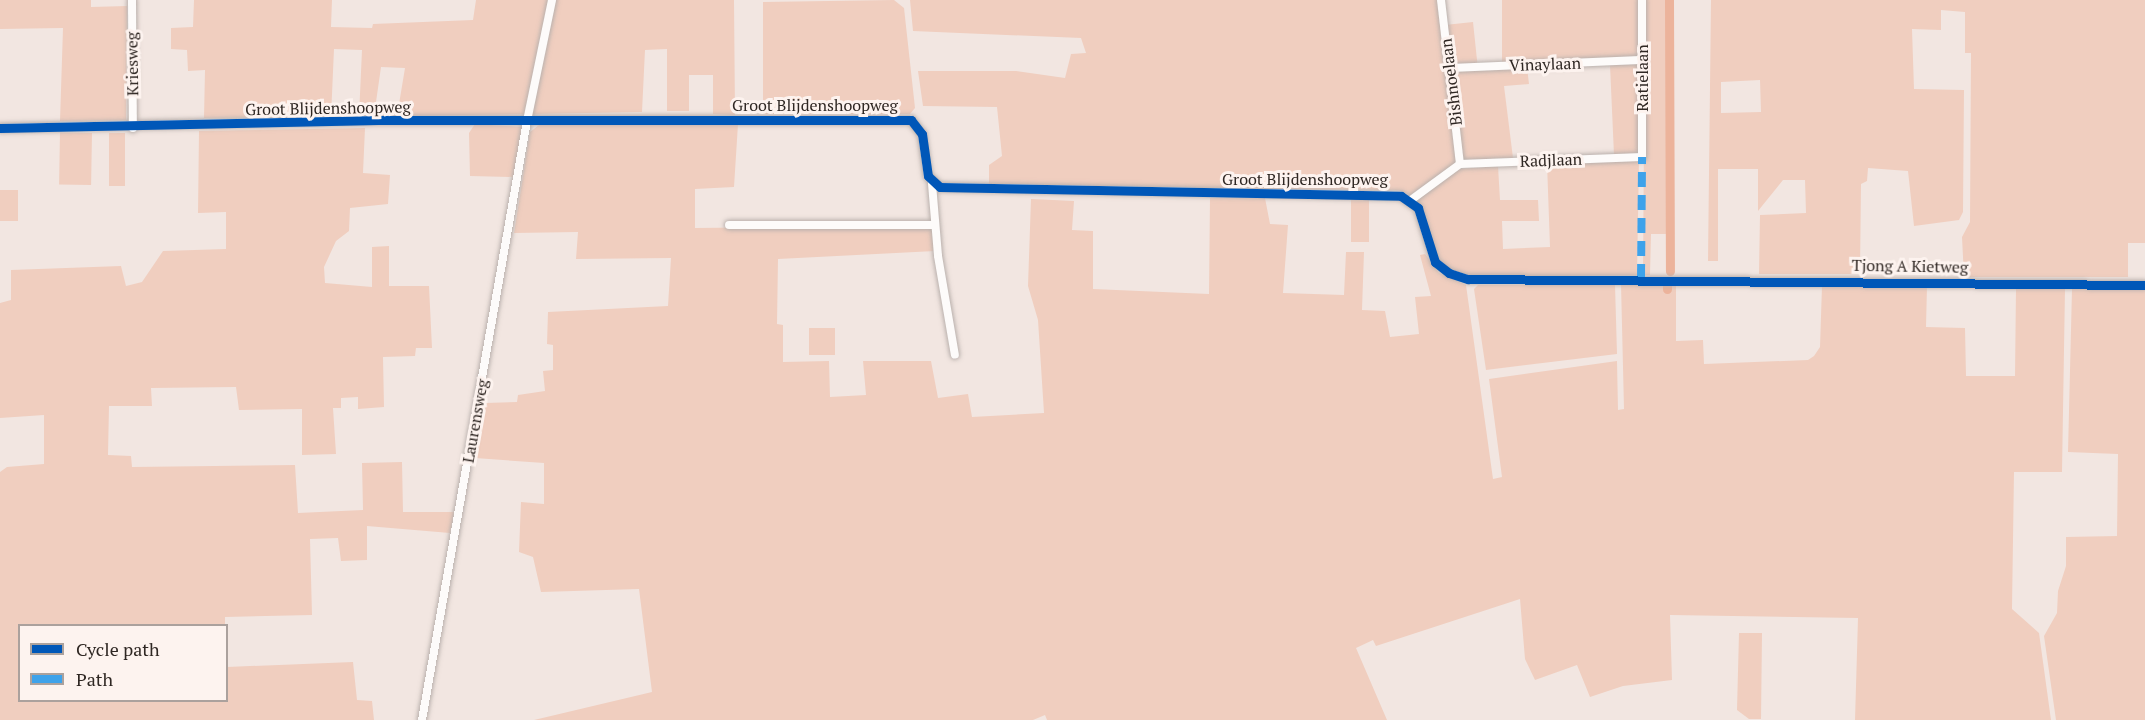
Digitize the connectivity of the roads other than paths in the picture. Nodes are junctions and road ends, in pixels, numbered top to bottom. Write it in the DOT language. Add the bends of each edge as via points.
graph roads {
  1 [pos="132,0"];
  2 [pos="552,0"];
  3 [pos="1441,0"];
  4 [pos="1642,0"];
  5 [pos="1642,60"];
  6 [pos="1449,68"];
  7 [pos="527,121"];
  8 [pos="0,128"];
  9 [pos="133,128"];
  10 [pos="1642,157"];
  11 [pos="1460,164"];
  12 [pos="932,184"];
  13 [pos="1411,200"];
  14 [pos="729,225"];
  15 [pos="934,225"];
  16 [pos="2145,285"];
  17 [pos="956,355"];
  18 [pos="422,720"];
  1 -- 9 [label="street, Kriesweg"];
  2 -- 7 [label="street, Laurensweg"];
  3 -- 6 [label="street, Bishnoelaan"];
  4 -- 5 [label="street, Ratielaan"];
  5 -- 6 [label="street, Vinaylaan"];
  5 -- 10 [label="street, Ratielaan"];
  6 -- 11 [label="street, Bishnoelaan"];
  7 -- 9 [label="street, Groot Blijdenshoopweg" via="378,120"];
  7 -- 12 [label="street, Groot Blijdenshoopweg" via="911,120 922,134"];
  7 -- 18 [label="street, Laurensweg"];
  8 -- 9 [label="street, Groot Blijdenshoopweg"];
  10 -- 11 [label="street, Radjlaan"];
  11 -- 13 [label="street"];
  12 -- 13 [label="street, Groot Blijdenshoopweg" via="1098,193 1389,194"];
  12 -- 15 [label="street"];
  13 -- 16 [label="street, Tjong A Kietweg" via="1418,208 1435,262 1459,277 1490,281 1675,279"];
  14 -- 15 [label="street"];
  15 -- 17 [label="street"];
}
